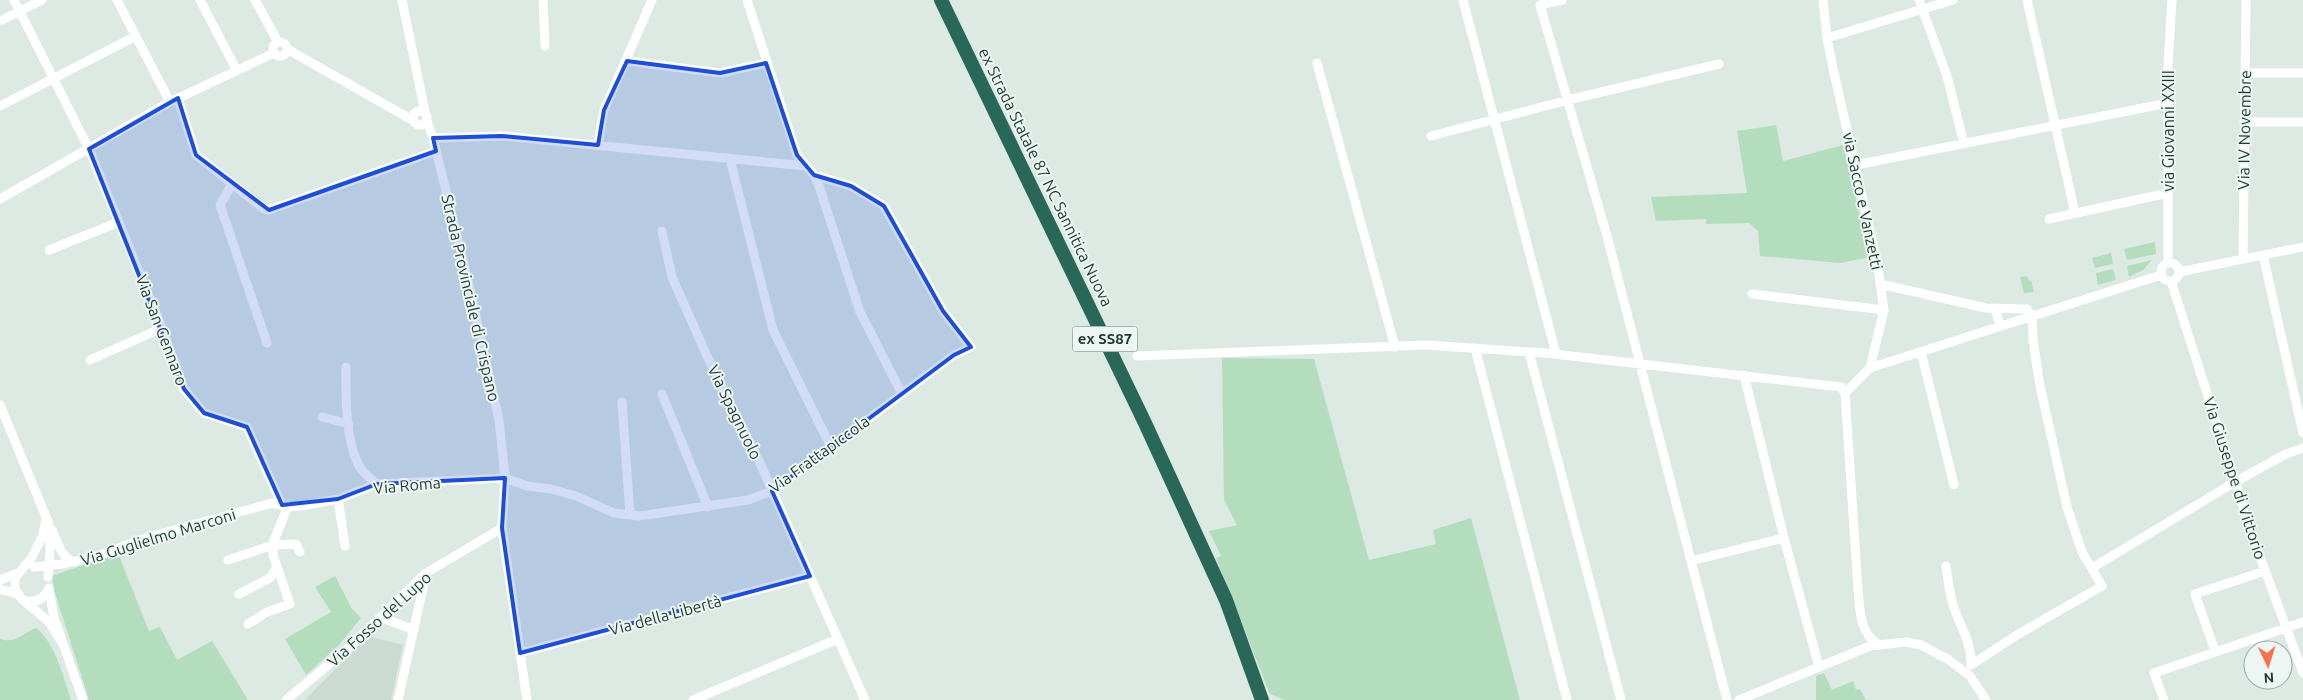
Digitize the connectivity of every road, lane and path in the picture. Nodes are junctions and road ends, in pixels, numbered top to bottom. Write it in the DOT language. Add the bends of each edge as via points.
graph roads {
  1 [pos="14,0"];
  2 [pos="42,0"];
  3 [pos="117,0"];
  4 [pos="200,0"];
  5 [pos="255,0"];
  6 [pos="402,0"];
  7 [pos="543,0"];
  8 [pos="652,0"];
  9 [pos="747,0"];
  10 [pos="941,0"];
  11 [pos="1463,0"];
  12 [pos="1562,0"];
  13 [pos="1823,0"];
  14 [pos="1919,0"];
  15 [pos="1953,0"];
  16 [pos="2027,0"];
  17 [pos="2172,0"];
  18 [pos="2246,0"];
  19 [pos="1922,9"];
  20 [pos="19,11"];
  21 [pos="0,21"];
  22 [pos="136,36"];
  23 [pos="1827,38"];
  24 [pos="278,42"];
  25 [pos="545,46"];
  26 [pos="287,49"];
  27 [pos="274,53"];
  28 [pos="627,61"];
  29 [pos="766,63"];
  30 [pos="1317,63"];
  31 [pos="1718,64"];
  32 [pos="236,69"];
  33 [pos="2245,73"];
  34 [pos="2303,73"];
  35 [pos="53,79"];
  36 [pos="174,100"];
  37 [pos="1568,100"];
  38 [pos="2168,103"];
  39 [pos="0,106"];
  40 [pos="426,116"];
  41 [pos="1493,119"];
  42 [pos="2244,122"];
  43 [pos="2303,122"];
  44 [pos="2055,126"];
  45 [pos="1431,136"];
  46 [pos="433,138"];
  47 [pos="1964,144"];
  48 [pos="598,145"];
  49 [pos="89,149"];
  50 [pos="436,151"];
  51 [pos="730,159"];
  52 [pos="806,166"];
  53 [pos="1856,166"];
  54 [pos="814,175"];
  55 [pos="232,184"];
  56 [pos="2168,193"];
  57 [pos="0,199"];
  58 [pos="2075,213"];
  59 [pos="2050,219"];
  60 [pos="119,222"];
  61 [pos="662,231"];
  62 [pos="2303,247"];
  63 [pos="49,250"];
  64 [pos="2263,255"];
  65 [pos="2243,259"];
  66 [pos="2168,263"];
  67 [pos="2179,272"];
  68 [pos="2161,275"];
  69 [pos="2172,281"];
  70 [pos="1880,284"];
  71 [pos="1752,294"];
  72 [pos="1995,308"];
  73 [pos="1884,310"];
  74 [pos="2032,316"];
  75 [pos="2000,326"];
  76 [pos="162,328"];
  77 [pos="267,343"];
  78 [pos="1395,347"];
  79 [pos="1475,348"];
  80 [pos="1529,352"];
  81 [pos="1921,352"];
  82 [pos="1556,354"];
  83 [pos="1137,356"];
  84 [pos="90,360"];
  85 [pos="1639,363"];
  86 [pos="346,367"];
  87 [pos="1870,368"];
  88 [pos="1744,375"];
  89 [pos="1845,393"];
  90 [pos="662,394"];
  91 [pos="902,394"];
  92 [pos="622,402"];
  93 [pos="0,405"];
  94 [pos="322,417"];
  95 [pos="349,424"];
  96 [pos="2303,433"];
  97 [pos="831,447"];
  98 [pos="2303,448"];
  99 [pos="505,478"];
  100 [pos="2235,482"];
  101 [pos="377,484"];
  102 [pos="1954,485"];
  103 [pos="772,491"];
  104 [pos="338,499"];
  105 [pos="285,506"];
  106 [pos="708,507"];
  107 [pos="44,511"];
  108 [pos="630,515"];
  109 [pos="49,524"];
  110 [pos="502,528"];
  111 [pos="1784,538"];
  112 [pos="273,545"];
  113 [pos="345,546"];
  114 [pos="300,552"];
  115 [pos="228,560"];
  116 [pos="1691,561"];
  117 [pos="76,562"];
  118 [pos="49,565"];
  119 [pos="1946,566"];
  120 [pos="34,567"];
  121 [pos="2092,568"];
  122 [pos="276,569"];
  123 [pos="20,571"];
  124 [pos="2265,571"];
  125 [pos="426,573"];
  126 [pos="810,576"];
  127 [pos="48,577"];
  128 [pos="0,580"];
  129 [pos="49,588"];
  130 [pos="0,589"];
  131 [pos="17,594"];
  132 [pos="239,594"];
  133 [pos="26,601"];
  134 [pos="380,617"];
  135 [pos="2303,622"];
  136 [pos="248,624"];
  137 [pos="2287,627"];
  138 [pos="414,630"];
  139 [pos="838,639"];
  140 [pos="63,644"];
  141 [pos="1878,644"];
  142 [pos="2215,652"];
  143 [pos="520,654"];
  144 [pos="1819,667"];
  145 [pos="1968,668"];
  146 [pos="2303,673"];
  147 [pos="83,700"];
  148 [pos="286,700"];
  149 [pos="398,700"];
  150 [pos="527,700"];
  151 [pos="693,700"];
  152 [pos="865,700"];
  153 [pos="1262,700"];
  154 [pos="1567,700"];
  155 [pos="1621,700"];
  156 [pos="1727,700"];
  157 [pos="1739,700"];
  158 [pos="1986,700"];
  159 [pos="2164,700"];
  1 -- 20 [label="street, Via San Gennaro"];
  2 -- 20 [label="street"];
  3 -- 22 [label="street"];
  4 -- 32 [label="street"];
  5 -- 24 [label="street"];
  6 -- 40 [label="street, Strada Provinciale di Crispano"];
  7 -- 25 [label="street"];
  8 -- 28 [label="street"];
  9 -- 29 [label="street"];
  10 -- 153 [label="highway, ex Strada Statale 87 NC Sannitica Nuova / ex SS87" via="1146,423 1226,600"];
  11 -- 41 [label="street"];
  12 -- 37 [label="street" via="1540,5"];
  13 -- 23 [label="street, via Sacco e Vanzetti"];
  14 -- 19 [label="street"];
  15 -- 19 [label="street"];
  16 -- 44 [label="street"];
  17 -- 38 [label="street, via Giovanni XXIII"];
  18 -- 33 [label="street, Via IV Novembre"];
  19 -- 23 [label="street"];
  19 -- 47 [label="street" via="1947,76"];
  20 -- 21 [label="street"];
  20 -- 35 [label="street, Via San Gennaro"];
  22 -- 35 [label="street"];
  22 -- 36 [label="street"];
  23 -- 53 [label="street, via Sacco e Vanzetti"];
  24 -- 26 [label="street"];
  24 -- 27 [label="street"];
  26 -- 27 [label="street" via="281,56"];
  26 -- 40 [label="street" via="414,120 416,112"];
  27 -- 32 [label="street"];
  28 -- 29 [label="street" via="720,73"];
  28 -- 48 [label="street" via="604,110"];
  29 -- 52 [label="street" via="797,155"];
  30 -- 78 [label="street"];
  31 -- 37 [label="street"];
  32 -- 36 [label="street"];
  33 -- 34 [label="street"];
  33 -- 42 [label="street, Via IV Novembre"];
  35 -- 39 [label="street"];
  35 -- 49 [label="street, Via San Gennaro"];
  36 -- 49 [label="street"];
  36 -- 55 [label="street" via="196,155"];
  37 -- 41 [label="street"];
  37 -- 85 [label="street"];
  38 -- 44 [label="street"];
  38 -- 56 [label="street, via Giovanni XXIII"];
  40 -- 46 [label="street, Strada Provinciale di Crispano"];
  41 -- 45 [label="street"];
  41 -- 82 [label="street"];
  42 -- 43 [label="street"];
  42 -- 65 [label="street, Via IV Novembre"];
  44 -- 47 [label="street"];
  44 -- 58 [label="street"];
  46 -- 48 [label="street" via="502,136"];
  46 -- 50 [label="street, Strada Provinciale di Crispano"];
  47 -- 53 [label="street"];
  48 -- 51 [label="street"];
  49 -- 57 [label="street"];
  49 -- 60 [label="street, Via San Gennaro"];
  50 -- 55 [label="street" via="269,210"];
  50 -- 99 [label="street, Strada Provinciale di Crispano" via="492,385"];
  51 -- 52 [label="street"];
  51 -- 97 [label="street" via="772,330"];
  52 -- 54 [label="street"];
  53 -- 70 [label="street, via Sacco e Vanzetti"];
  54 -- 91 [label="street" via="860,312"];
  54 -- 91 [label="street, Via Frattapiccola" via="851,186 884,206 943,311 971,347 954,354"];
  55 -- 77 [label="street" via="220,205"];
  56 -- 58 [label="street"];
  56 -- 66 [label="street, via Giovanni XXIII"];
  58 -- 59 [label="street"];
  60 -- 63 [label="street"];
  60 -- 76 [label="street, Via San Gennaro"];
  61 -- 103 [label="street, Via Spagnuolo" via="672,277 706,356"];
  62 -- 64 [label="street"];
  64 -- 65 [label="street"];
  64 -- 96 [label="street"];
  65 -- 67 [label="street"];
  66 -- 67 [label="street" via="2176,265"];
  66 -- 68 [label="street" via="2161,269"];
  67 -- 69 [label="street"];
  68 -- 69 [label="street"];
  68 -- 74 [label="street"];
  69 -- 100 [label="street, Via Giuseppe di Vittorio"];
  70 -- 72 [label="street"];
  70 -- 73 [label="street, via Sacco e Vanzetti"];
  71 -- 73 [label="street"];
  72 -- 74 [label="street" via="2027,309"];
  72 -- 75 [label="street"];
  73 -- 87 [label="street, via Sacco e Vanzetti"];
  74 -- 75 [label="street"];
  74 -- 121 [label="street" via="2032,339 2067,507 2082,552"];
  75 -- 81 [label="street"];
  76 -- 84 [label="street"];
  76 -- 105 [label="street, Via San Gennaro" via="184,389 204,414 247,427"];
  78 -- 79 [label="street"];
  78 -- 83 [label="street"];
  79 -- 80 [label="street"];
  79 -- 154 [label="street"];
  80 -- 82 [label="street"];
  80 -- 155 [label="street"];
  81 -- 87 [label="street"];
  81 -- 102 [label="street"];
  82 -- 85 [label="street"];
  85 -- 88 [label="street"];
  85 -- 116 [label="street"];
  86 -- 95 [label="street"];
  87 -- 89 [label="street"];
  88 -- 89 [label="street" via="1840,387"];
  88 -- 111 [label="street"];
  89 -- 141 [label="street" via="1858,589 1864,628"];
  90 -- 106 [label="street"];
  91 -- 97 [label="street, Via Frattapiccola"];
  92 -- 108 [label="street"];
  93 -- 107 [label="street"];
  94 -- 95 [label="street"];
  95 -- 101 [label="street" via="358,465"];
  97 -- 103 [label="street, Via Frattapiccola"];
  98 -- 100 [label="street"];
  99 -- 101 [label="street, Via Roma"];
  99 -- 108 [label="street, Via Frattapiccola" via="576,496 614,513"];
  99 -- 110 [label="street, Strada Provinciale di Crispano"];
  100 -- 121 [label="street"];
  100 -- 124 [label="street, Via Giuseppe di Vittorio"];
  101 -- 104 [label="street, Via Roma"];
  103 -- 106 [label="street, Via Frattapiccola" via="748,500"];
  103 -- 126 [label="street, Via Spagnuolo"];
  104 -- 105 [label="street, Via Roma"];
  104 -- 113 [label="street"];
  105 -- 112 [label="street"];
  105 -- 117 [label="street, Via Guglielmo Marconi" via="272,503 149,537"];
  106 -- 108 [label="street, Via Frattapiccola" via="660,515"];
  107 -- 109 [label="street"];
  107 -- 123 [label="street" via="43,535 32,557"];
  109 -- 117 [label="street" via="62,553"];
  109 -- 118 [label="street"];
  110 -- 125 [label="street, Via Fosso del Lupo"];
  110 -- 143 [label="street, Strada Provinciale di Crispano"];
  111 -- 116 [label="street"];
  111 -- 144 [label="street"];
  112 -- 114 [label="street" via="296,544"];
  112 -- 115 [label="street"];
  112 -- 122 [label="street"];
  116 -- 156 [label="street"];
  117 -- 118 [label="street, Via Guglielmo Marconi"];
  118 -- 120 [label="street, Via Guglielmo Marconi"];
  118 -- 127 [label="street"];
  119 -- 145 [label="street" via="1953,606 1972,650"];
  120 -- 123 [label="street"];
  120 -- 127 [label="street" via="40,568"];
  121 -- 145 [label="street" via="2102,586"];
  122 -- 132 [label="street" via="270,578"];
  122 -- 136 [label="street" via="290,604 267,612"];
  123 -- 128 [label="street"];
  123 -- 131 [label="street" via="14,583"];
  124 -- 137 [label="street, Via Giuseppe di Vittorio"];
  124 -- 142 [label="street" via="2195,594"];
  125 -- 134 [label="street, Via Fosso del Lupo"];
  125 -- 138 [label="street"];
  126 -- 139 [label="street, Via Spagnuolo"];
  126 -- 143 [label="street, Via della Libertà"];
  127 -- 129 [label="street"];
  129 -- 133 [label="street" via="38,601"];
  129 -- 140 [label="street"];
  130 -- 131 [label="street"];
  131 -- 133 [label="street"];
  133 -- 140 [label="street" via="49,622"];
  134 -- 138 [label="street"];
  134 -- 148 [label="street, Via Fosso del Lupo"];
  135 -- 137 [label="street"];
  137 -- 142 [label="street"];
  137 -- 146 [label="street, Via Giuseppe di Vittorio"];
  138 -- 149 [label="street"];
  139 -- 151 [label="street"];
  139 -- 152 [label="street, Via Spagnuolo"];
  140 -- 147 [label="street"];
  141 -- 144 [label="street"];
  141 -- 145 [label="street" via="1906,642 1922,645"];
  142 -- 159 [label="street" via="2154,673"];
  143 -- 150 [label="street, Strada Provinciale di Crispano"];
  144 -- 157 [label="street"];
  145 -- 158 [label="street"];
}
